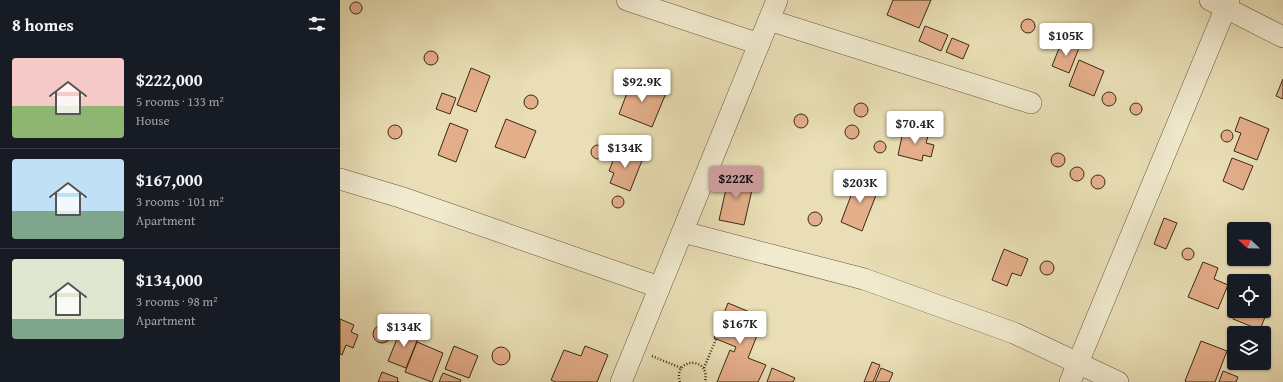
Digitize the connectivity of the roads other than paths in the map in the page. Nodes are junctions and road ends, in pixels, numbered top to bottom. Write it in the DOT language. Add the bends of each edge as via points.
graph roads {
  1 [pos="627,0"];
  2 [pos="777,0"];
  3 [pos="1221,2"];
  4 [pos="769,20"];
  5 [pos="1283,37"];
  6 [pos="759,44"];
  7 [pos="1031,103"];
  8 [pos="340,179"];
  9 [pos="682,232"];
  10 [pos="659,287"];
  11 [pos="1078,363"];
  12 [pos="621,382"];
  13 [pos="1070,382"];
  14 [pos="1118,382"];
  1 -- 6 [label="street"];
  2 -- 4 [label="street"];
  3 -- 5 [label="street"];
  3 -- 11 [label="street"];
  4 -- 6 [label="street"];
  4 -- 7 [label="street"];
  6 -- 9 [label="street"];
  8 -- 10 [label="street" via="400,197"];
  9 -- 10 [label="street"];
  9 -- 11 [label="street" via="864,278 1014,333"];
  10 -- 12 [label="street"];
  11 -- 13 [label="street"];
  11 -- 14 [label="street"];
}
